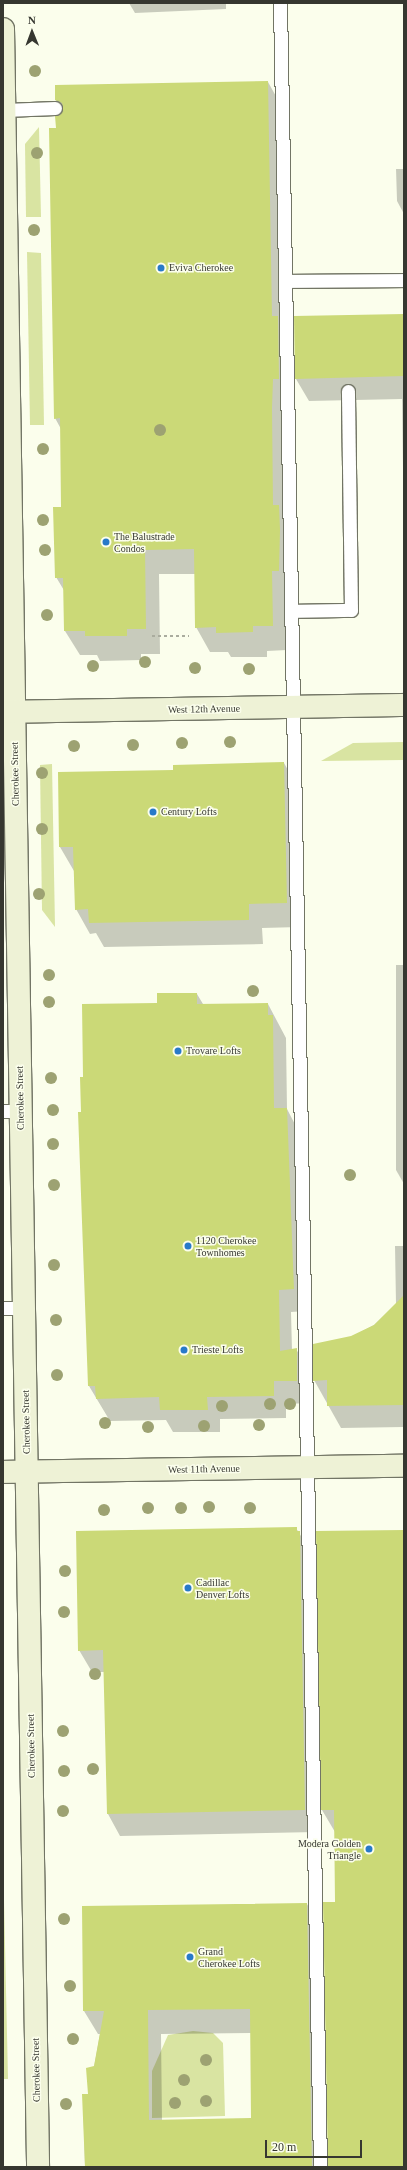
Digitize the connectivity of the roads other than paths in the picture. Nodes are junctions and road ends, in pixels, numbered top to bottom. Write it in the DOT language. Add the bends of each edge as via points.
graph roads {
  1 [pos="280,3"];
  2 [pos="3,29"];
  3 [pos="55,108"];
  4 [pos="4,110"];
  5 [pos="404,280"];
  6 [pos="286,281"];
  7 [pos="348,391"];
  8 [pos="292,611"];
  9 [pos="404,705"];
  10 [pos="294,707"];
  11 [pos="9,712"];
  12 [pos="12,1111"];
  13 [pos="13,1308"];
  14 [pos="404,1466"];
  15 [pos="308,1468"];
  16 [pos="3,1472"];
  17 [pos="26,1472"];
  18 [pos="38,2167"];
  19 [pos="320,2167"];
  1 -- 6 [label="lane"];
  2 -- 4 [label="street, Cherokee Street"];
  3 -- 4 [label="lane"];
  4 -- 11 [label="street, Cherokee Street"];
  5 -- 6 [label="lane"];
  6 -- 8 [label="lane"];
  7 -- 8 [label="lane" via="351,610"];
  8 -- 10 [label="lane"];
  9 -- 10 [label="street, West 12th Avenue"];
  10 -- 11 [label="street, West 12th Avenue"];
  10 -- 15 [label="lane"];
  11 -- 12 [label="street, Cherokee Street"];
  12 -- 13 [label="street, Cherokee Street"];
  13 -- 17 [label="street, Cherokee Street"];
  14 -- 15 [label="street, West 11th Avenue"];
  15 -- 17 [label="street, West 11th Avenue"];
  15 -- 19 [label="lane"];
  16 -- 17 [label="street, West 11th Avenue"];
  17 -- 18 [label="street, Cherokee Street"];
}
